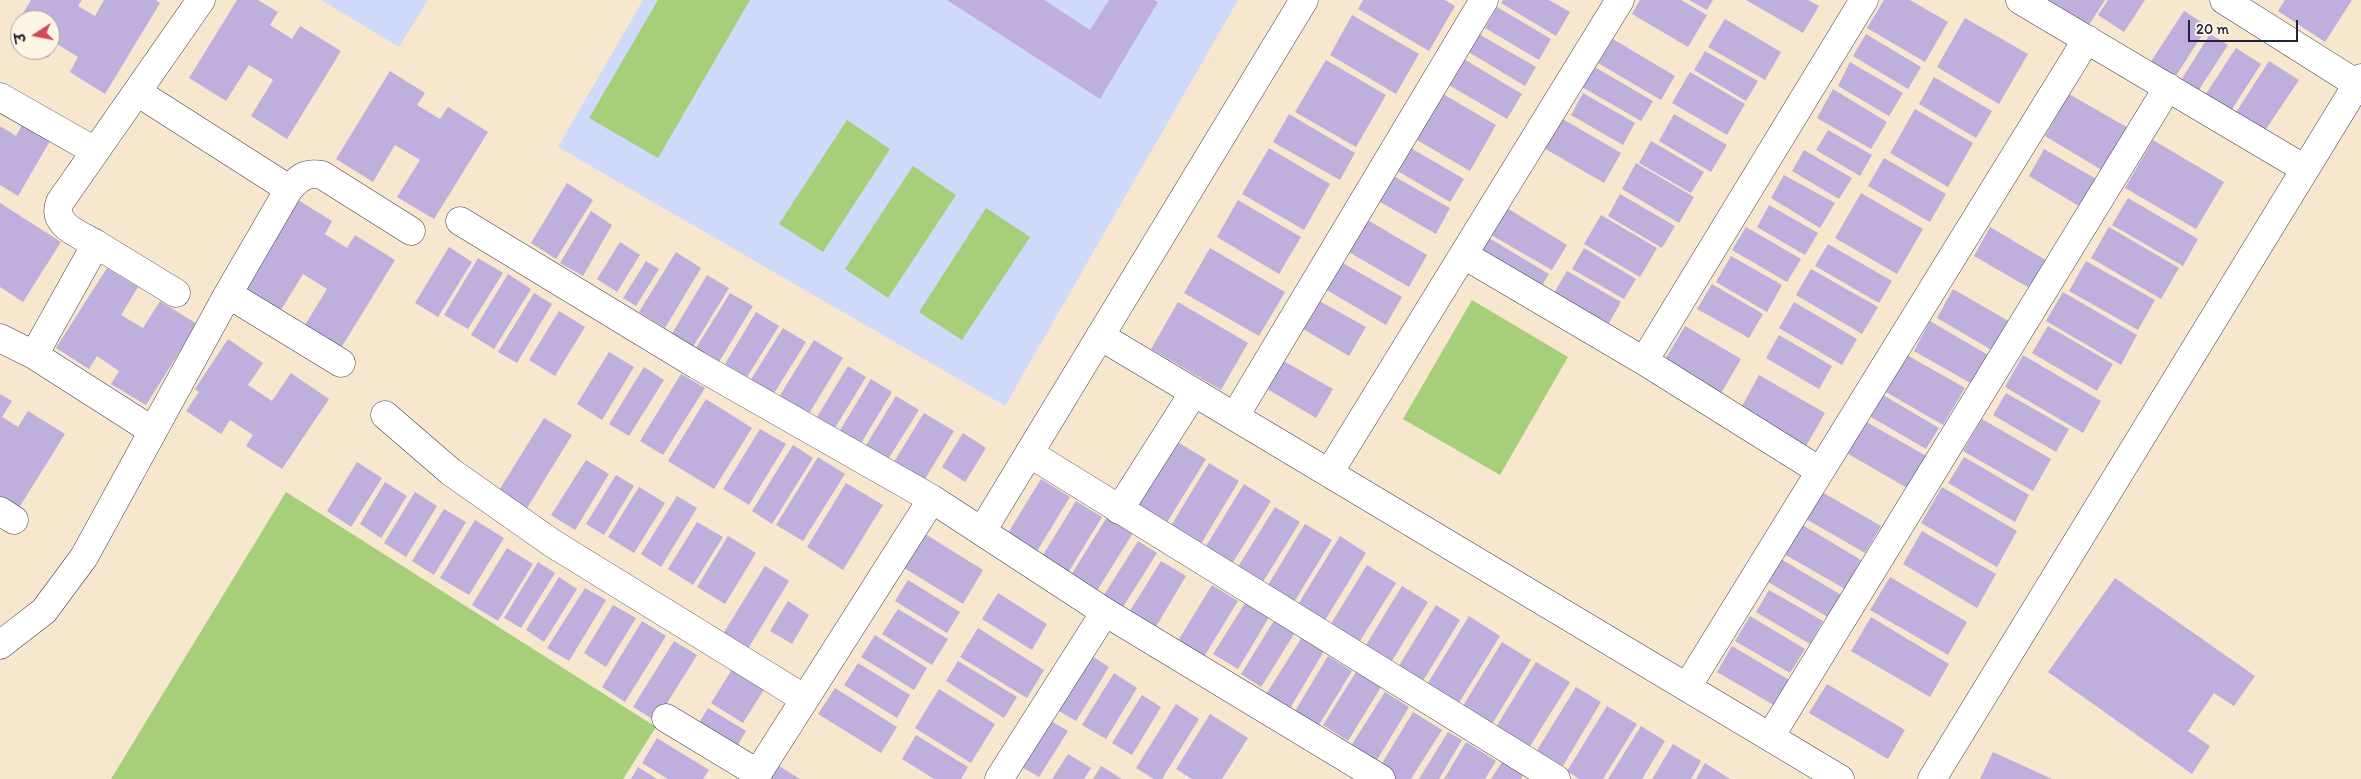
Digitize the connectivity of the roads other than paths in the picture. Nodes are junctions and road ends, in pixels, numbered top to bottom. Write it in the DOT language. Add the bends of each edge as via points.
graph roads {
  1 [pos="201,0"];
  2 [pos="1304,0"];
  3 [pos="1484,0"];
  4 [pos="1620,0"];
  5 [pos="1864,0"];
  6 [pos="2020,0"];
  7 [pos="2224,0"];
  8 [pos="2087,40"];
  9 [pos="2359,81"];
  10 [pos="2168,88"];
  11 [pos="137,92"];
  12 [pos="0,97"];
  13 [pos="95,151"];
  14 [pos="2305,169"];
  15 [pos="289,189"];
  16 [pos="460,221"];
  17 [pos="412,232"];
  18 [pos="96,244"];
  19 [pos="1464,255"];
  20 [pos="176,293"];
  21 [pos="228,294"];
  22 [pos="1100,336"];
  23 [pos="0,338"];
  24 [pos="34,355"];
  25 [pos="1644,360"];
  26 [pos="341,364"];
  27 [pos="1194,392"];
  28 [pos="385,415"];
  29 [pos="1235,416"];
  30 [pos="153,431"];
  31 [pos="1029,453"];
  32 [pos="1820,471"];
  33 [pos="1329,473"];
  34 [pos="932,499"];
  35 [pos="1119,510"];
  36 [pos="982,530"];
  37 [pos="1105,612"];
  38 [pos="0,645"];
  39 [pos="1687,687"];
  40 [pos="805,699"];
  41 [pos="666,718"];
  42 [pos="1770,737"];
  43 [pos="756,776"];
  44 [pos="999,779"];
  45 [pos="1381,779"];
  46 [pos="1556,779"];
  47 [pos="1840,779"];
  48 [pos="1932,779"];
  1 -- 11 [label="street"];
  2 -- 22 [label="street"];
  3 -- 29 [label="street"];
  4 -- 19 [label="street"];
  5 -- 25 [label="street"];
  6 -- 8 [label="street"];
  7 -- 9 [label="street"];
  8 -- 10 [label="street"];
  8 -- 32 [label="street"];
  9 -- 14 [label="street"];
  10 -- 14 [label="street"];
  10 -- 42 [label="street"];
  11 -- 13 [label="street"];
  11 -- 15 [label="street"];
  12 -- 13 [label="street"];
  13 -- 18 [label="street" via="57,210 58,218 64,224"];
  14 -- 48 [label="street"];
  15 -- 17 [label="street" via="300,177 310,173 322,175"];
  15 -- 21 [label="street"];
  16 -- 34 [label="street" via="697,365"];
  18 -- 20 [label="street"];
  18 -- 24 [label="street"];
  19 -- 25 [label="street"];
  19 -- 33 [label="street"];
  21 -- 26 [label="street"];
  21 -- 30 [label="street"];
  22 -- 27 [label="street"];
  22 -- 31 [label="street"];
  23 -- 24 [label="street"];
  24 -- 30 [label="street"];
  25 -- 32 [label="street"];
  27 -- 29 [label="street"];
  27 -- 35 [label="street"];
  28 -- 40 [label="street" via="452,472 552,543"];
  29 -- 33 [label="street"];
  30 -- 38 [label="street" via="77,567 44,611"];
  31 -- 35 [label="street"];
  31 -- 36 [label="street"];
  32 -- 39 [label="street"];
  33 -- 39 [label="street"];
  34 -- 36 [label="street"];
  34 -- 40 [label="street"];
  35 -- 46 [label="street"];
  36 -- 37 [label="street"];
  37 -- 44 [label="street"];
  37 -- 45 [label="street"];
  39 -- 42 [label="street"];
  40 -- 43 [label="street"];
  41 -- 43 [label="street"];
  42 -- 47 [label="street"];
}
